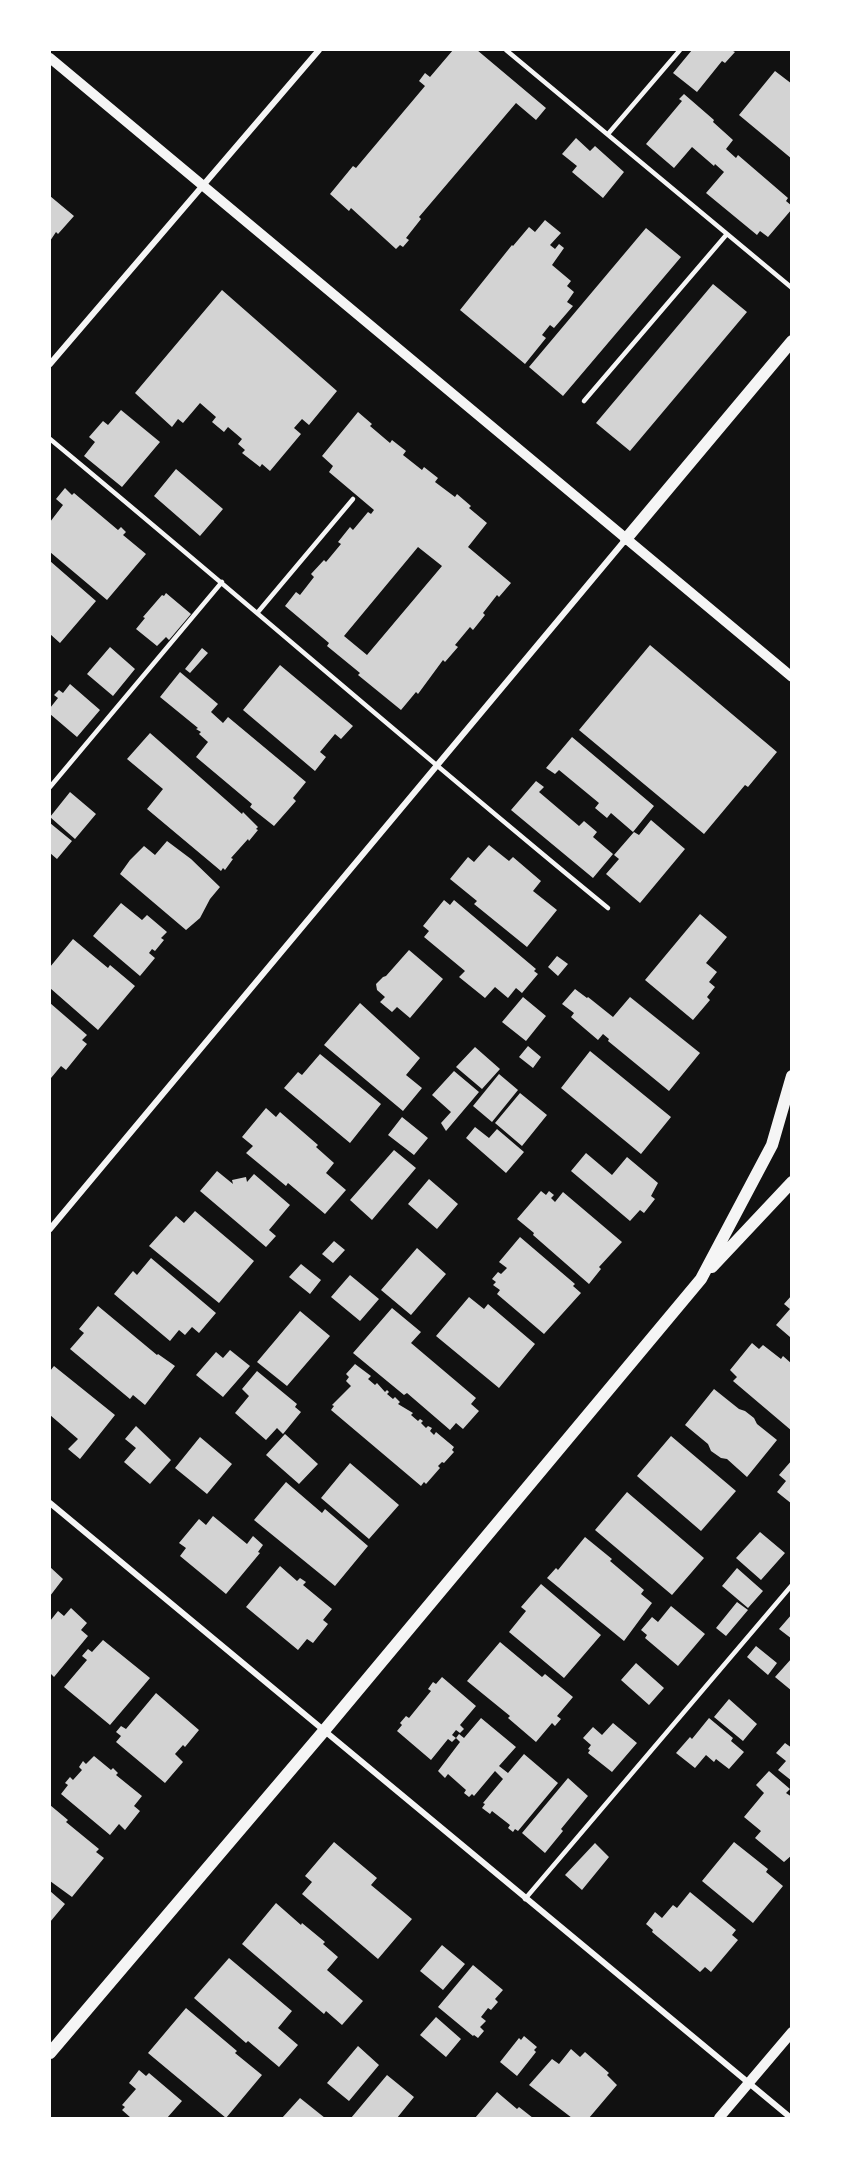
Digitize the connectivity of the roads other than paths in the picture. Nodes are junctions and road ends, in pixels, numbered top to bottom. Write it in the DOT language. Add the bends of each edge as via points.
graph roads {
  1 [pos="319,50"];
  2 [pos="506,50"];
  3 [pos="680,50"];
  4 [pos="50,58"];
  5 [pos="608,134"];
  6 [pos="202,185"];
  7 [pos="727,234"];
  8 [pos="792,288"];
  9 [pos="792,341"];
  10 [pos="50,364"];
  11 [pos="584,401"];
  12 [pos="50,439"];
  13 [pos="353,498"];
  14 [pos="626,539"];
  15 [pos="222,582"];
  16 [pos="258,612"];
  17 [pos="792,677"];
  18 [pos="437,765"];
  19 [pos="50,788"];
  20 [pos="608,908"];
  21 [pos="792,1076"];
  22 [pos="792,1182"];
  23 [pos="50,1229"];
  24 [pos="701,1279"];
  25 [pos="50,1503"];
  26 [pos="792,1585"];
  27 [pos="323,1732"];
  28 [pos="525,1899"];
  29 [pos="792,2032"];
  30 [pos="50,2053"];
  31 [pos="748,2084"];
  32 [pos="718,2118"];
  33 [pos="791,2118"];
  1 -- 6 [label="street"];
  2 -- 5 [label="lane"];
  3 -- 5 [label="lane"];
  4 -- 6 [label="street"];
  5 -- 7 [label="lane"];
  6 -- 10 [label="street"];
  6 -- 14 [label="street"];
  7 -- 8 [label="lane"];
  7 -- 11 [label="lane"];
  9 -- 14 [label="main road"];
  12 -- 15 [label="lane"];
  13 -- 16 [label="lane"];
  14 -- 17 [label="street"];
  14 -- 18 [label="street"];
  15 -- 16 [label="lane"];
  15 -- 19 [label="lane"];
  16 -- 18 [label="lane"];
  18 -- 20 [label="lane"];
  18 -- 23 [label="street"];
  21 -- 24 [label="main road" via="772,1145"];
  22 -- 24 [label="main road"];
  24 -- 27 [label="main road"];
  25 -- 27 [label="street"];
  26 -- 28 [label="lane"];
  27 -- 28 [label="street"];
  27 -- 30 [label="main road"];
  28 -- 31 [label="street"];
  29 -- 31 [label="street"];
  31 -- 32 [label="street"];
  31 -- 33 [label="street"];
}
